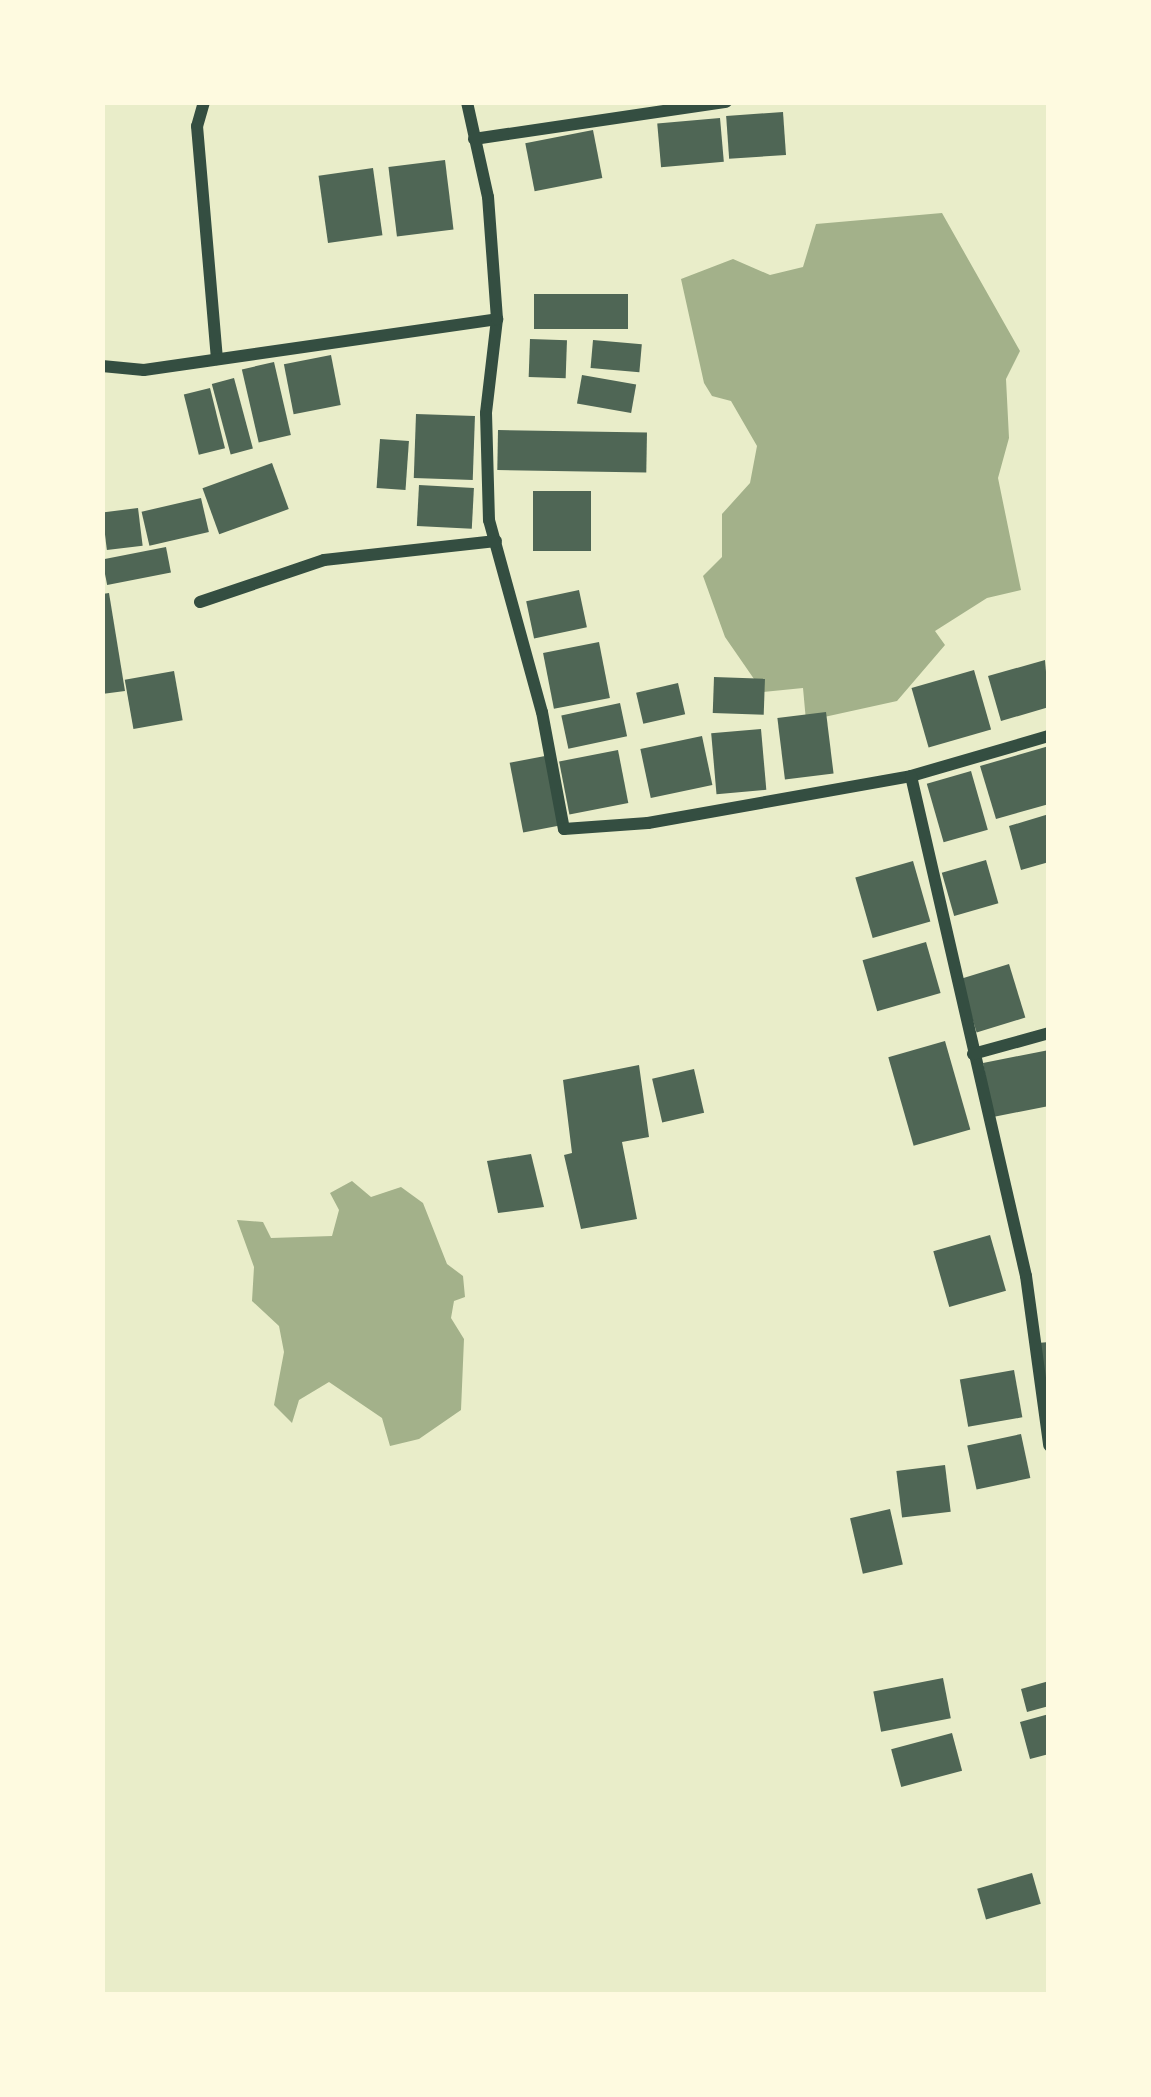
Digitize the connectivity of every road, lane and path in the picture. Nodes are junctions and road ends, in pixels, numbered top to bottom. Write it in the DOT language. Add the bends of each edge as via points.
graph roads {
  1 [pos="204,102"];
  2 [pos="467,102"];
  3 [pos="727,102"];
  4 [pos="475,139"];
  5 [pos="497,319"];
  6 [pos="217,359"];
  7 [pos="102,366"];
  8 [pos="496,542"];
  9 [pos="200,602"];
  10 [pos="1049,736"];
  11 [pos="911,776"];
  12 [pos="1049,1033"];
  13 [pos="973,1054"];
  14 [pos="1047,1422"];
  15 [pos="1049,1445"];
  1 -- 6 [label="street" via="197,126"];
  2 -- 4 [label="street"];
  3 -- 4 [label="street"];
  4 -- 5 [label="street"];
  5 -- 6 [label="street"];
  5 -- 8 [label="street" via="487,413"];
  6 -- 7 [label="street" via="144,370"];
  8 -- 9 [label="street" via="324,560"];
  8 -- 11 [label="street" via="564,829 648,824"];
  10 -- 11 [label="street"];
  11 -- 13 [label="street"];
  12 -- 13 [label="street"];
  13 -- 14 [label="street" via="1026,1276"];
  14 -- 15 [label="street"];
}
